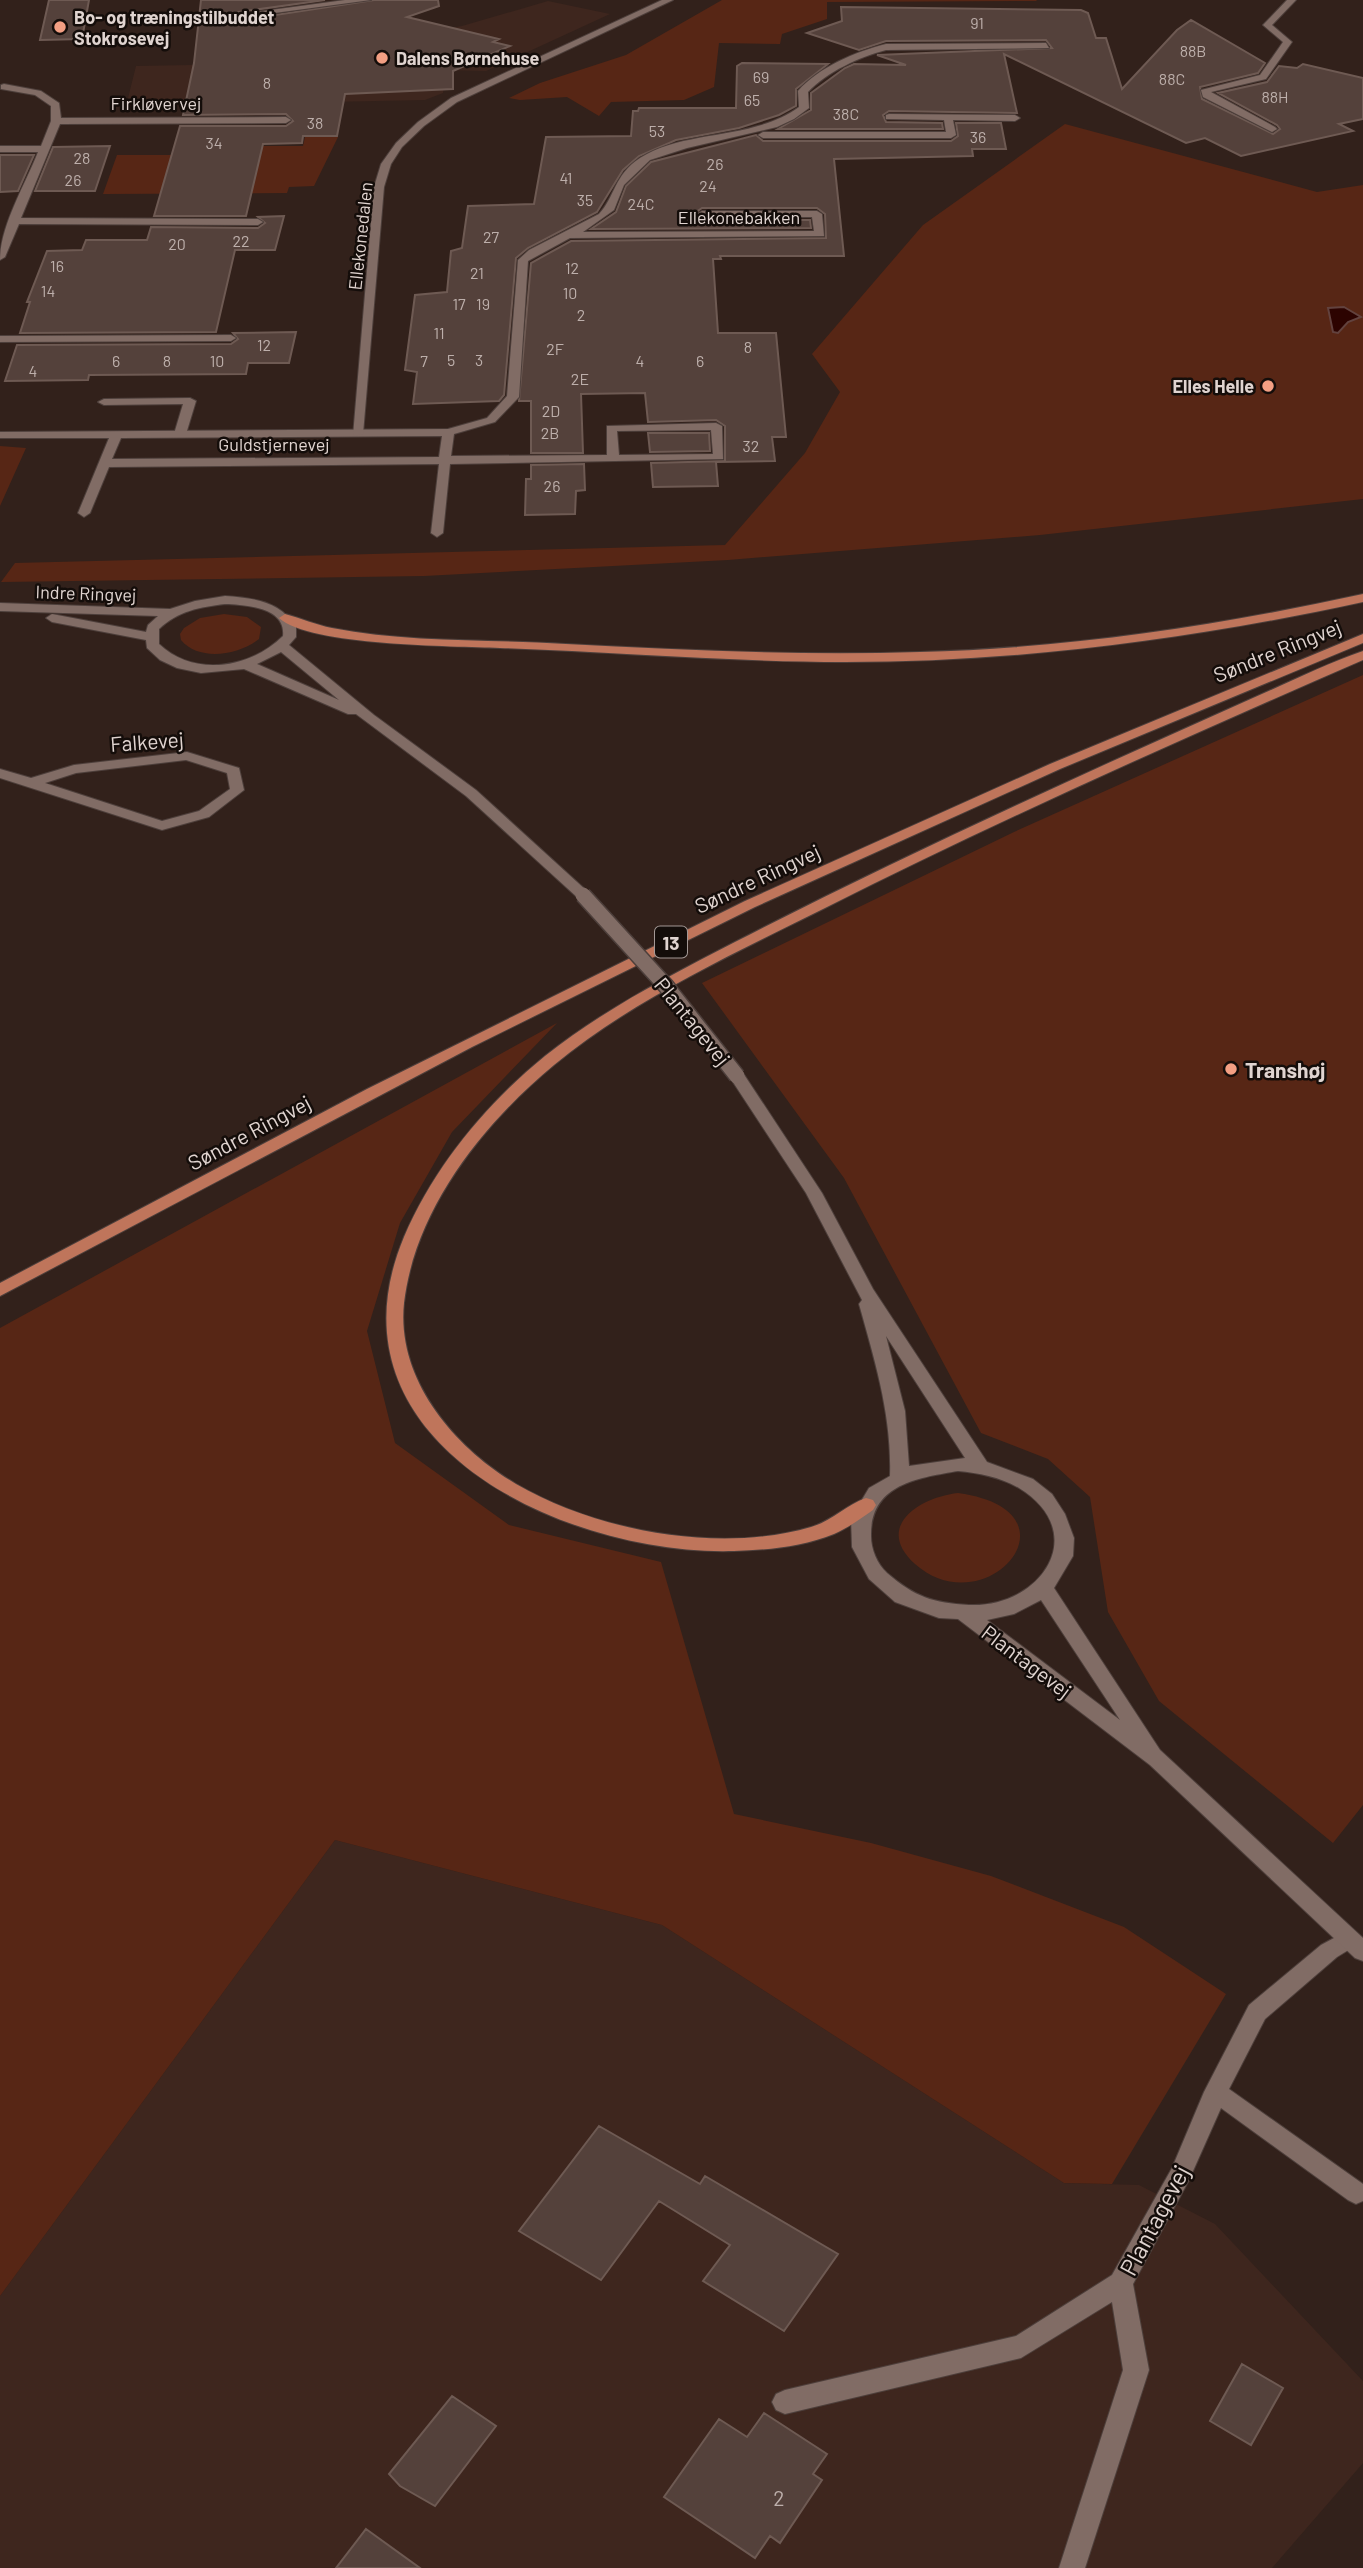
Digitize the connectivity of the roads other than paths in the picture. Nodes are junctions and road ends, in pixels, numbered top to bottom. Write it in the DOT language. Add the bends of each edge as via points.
graph roads {
  1 [pos="367,0"];
  2 [pos="669,0"];
  3 [pos="1292,0"];
  4 [pos="216,18"];
  5 [pos="1046,46"];
  6 [pos="4,87"];
  7 [pos="889,117"];
  8 [pos="948,118"];
  9 [pos="1015,118"];
  10 [pos="286,120"];
  11 [pos="56,121"];
  12 [pos="1272,129"];
  13 [pos="726,135"];
  14 [pos="0,149"];
  15 [pos="44,149"];
  16 [pos="702,214"];
  17 [pos="13,221"];
  18 [pos="258,222"];
  19 [pos="564,235"];
  20 [pos="3,242"];
  21 [pos="0,257"];
  22 [pos="231,338"];
  23 [pos="0,339"];
  24 [pos="104,402"];
  25 [pos="448,432"];
  26 [pos="357,434"];
  27 [pos="0,435"];
  28 [pos="116,435"];
  29 [pos="180,435"];
  30 [pos="613,458"];
  31 [pos="443,460"];
  32 [pos="106,463"];
  33 [pos="85,513"];
  34 [pos="437,533"];
  35 [pos="1363,598"];
  36 [pos="0,608"];
  37 [pos="171,613"];
  38 [pos="285,618"];
  39 [pos="151,637"];
  40 [pos="1363,638"];
  41 [pos="282,646"];
  42 [pos="1363,655"];
  43 [pos="245,664"];
  44 [pos="369,718"];
  45 [pos="0,773"];
  46 [pos="34,782"];
  47 [pos="0,1290"];
  48 [pos="865,1290"];
  49 [pos="980,1466"];
  50 [pos="899,1476"];
  51 [pos="866,1505"];
  52 [pos="1044,1588"];
  53 [pos="965,1614"];
  54 [pos="1157,1759"];
  55 [pos="1355,1946"];
  56 [pos="1216,2092"];
  57 [pos="1356,2193"];
  58 [pos="1121,2283"];
  59 [pos="785,2402"];
  60 [pos="1072,2568"];
  1 -- 4 [label="street"];
  2 -- 26 [label="street, Ellekonedalen" via="474,89 421,124 399,145 386,164 379,187"];
  3 -- 12 [label="street" via="1267,24 1288,42 1263,77 1206,90 1206,95"];
  5 -- 13 [label="street, Ellekonebakken" via="903,45 870,51 817,77 803,91 804,108 794,118"];
  6 -- 11 [label="street" via="38,93 56,106"];
  7 -- 8 [label="street"];
  8 -- 9 [label="street"];
  8 -- 13 [label="street, Ellekonebakken" via="951,135"];
  10 -- 11 [label="street, Firkløvervej"];
  11 -- 15 [label="street"];
  13 -- 19 [label="street, Ellekonebakken" via="643,159 615,191 611,207"];
  14 -- 15 [label="street"];
  15 -- 17 [label="street"];
  16 -- 19 [label="street, Ellekonebakken" via="817,214 820,234"];
  17 -- 18 [label="street"];
  17 -- 20 [label="street"];
  19 -- 25 [label="street, Ellekonebakken" via="523,260 513,397 491,420"];
  20 -- 21 [label="street"];
  22 -- 23 [label="street"];
  24 -- 29 [label="street" via="190,401"];
  25 -- 26 [label="street, Ellekonebakken"];
  25 -- 31 [label="street"];
  26 -- 29 [label="street, Guldstjernevej"];
  27 -- 28 [label="street, Guldstjernevej"];
  28 -- 29 [label="street, Guldstjernevej"];
  28 -- 32 [label="street"];
  30 -- 30 [label="street, Guldstjernevej" via="611,428 716,426 719,457"];
  30 -- 31 [label="street, Guldstjernevej"];
  31 -- 32 [label="street, Guldstjernevej"];
  31 -- 34 [label="street"];
  32 -- 33 [label="street"];
  35 -- 38 [label="main road" via="1222,628 1120,641 890,657 774,657 427,640 314,629"];
  36 -- 37 [label="street, Indre Ringvej"];
  36 -- 39 [label="street, Indre Ringvej"];
  37 -- 38 [label="street" via="205,602 244,601"];
  37 -- 39 [label="street" via="153,628"];
  38 -- 41 [label="street" via="289,637"];
  39 -- 43 [label="street" via="158,653 180,664 211,668"];
  40 -- 47 [label="main road, Søndre Ringvej / 13" via="966,804 752,903 285,1136"];
  41 -- 43 [label="street"];
  41 -- 44 [label="street, Plantagevej"];
  42 -- 51 [label="main road" via="866,881 647,993 565,1046 529,1077 465,1148 440,1185 404,1263 395,1301 395,1337 418,1400 441,1432 471,1461 506,1487 597,1527 694,1544 781,1540 828,1529"];
  43 -- 44 [label="street, Plantagevej"];
  44 -- 48 [label="street, Plantagevej, bridge" via="471,793 583,895 666,986 737,1076 814,1193"];
  45 -- 46 [label="street, Falkevej"];
  46 -- 46 [label="street, Falkevej" via="74,769 187,756 234,771 237,790 204,814 162,826"];
  48 -- 49 [label="street, Plantagevej"];
  48 -- 50 [label="street, Plantagevej" via="892,1396 901,1451"];
  49 -- 50 [label="street" via="937,1465"];
  49 -- 52 [label="street" via="1027,1484 1058,1516 1065,1554 1058,1572"];
  50 -- 51 [label="street"];
  51 -- 53 [label="street" via="859,1520 861,1553 883,1583 919,1605"];
  52 -- 53 [label="street" via="1009,1608"];
  52 -- 54 [label="street, Plantagevej"];
  53 -- 54 [label="street, Plantagevej"];
  54 -- 55 [label="street, Plantagevej"];
  55 -- 56 [label="street, Plantagevej" via="1329,1951 1257,2012"];
  56 -- 57 [label="street"];
  56 -- 58 [label="street, Plantagevej" via="1181,2173"];
  58 -- 59 [label="street, Plantagevej" via="1021,2346"];
  58 -- 60 [label="street" via="1136,2370"];
}
